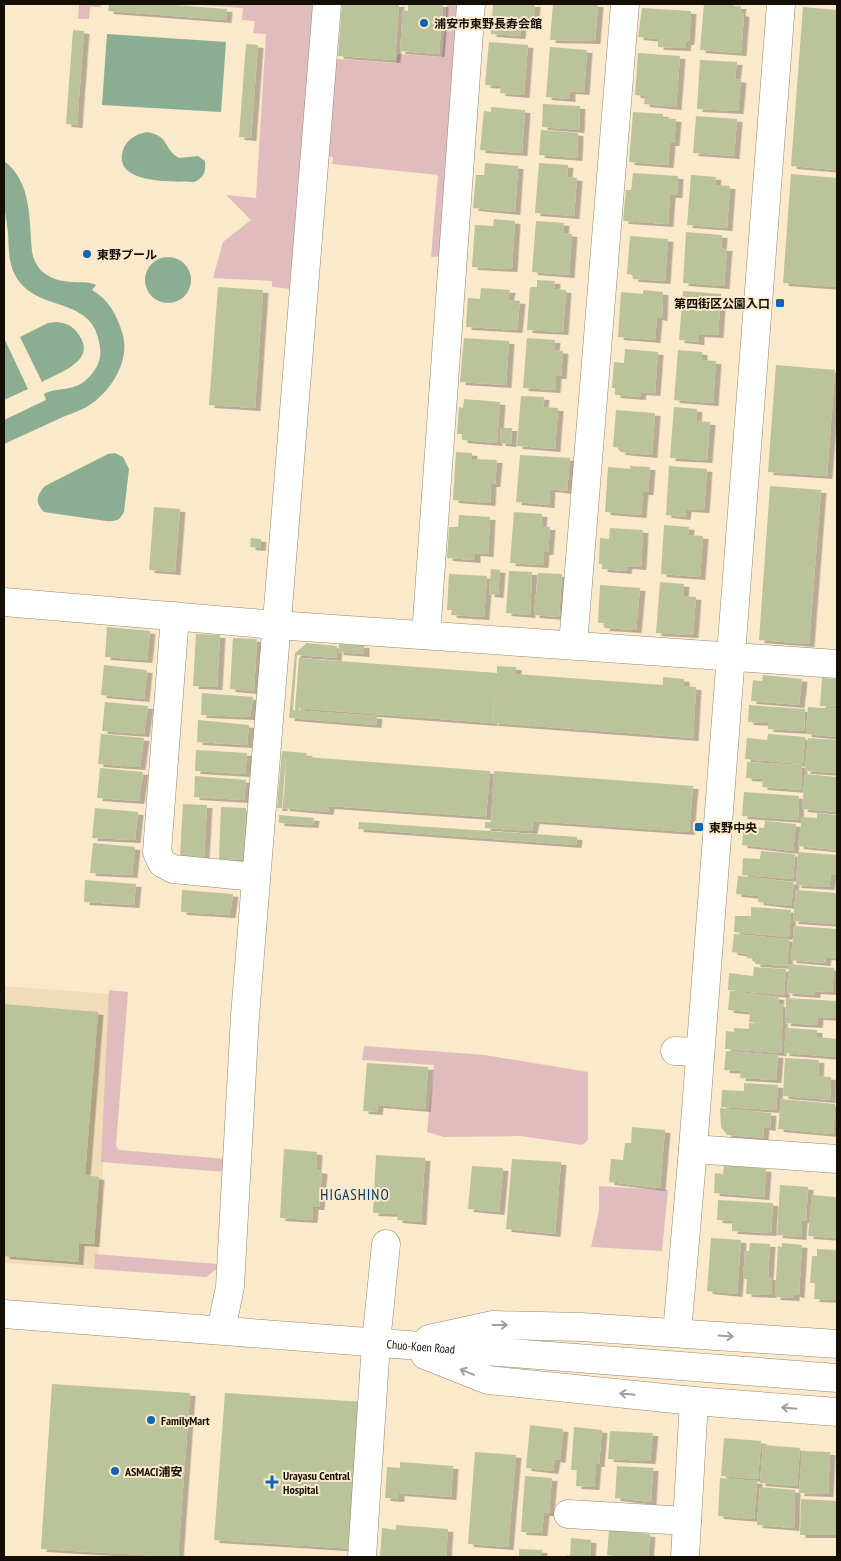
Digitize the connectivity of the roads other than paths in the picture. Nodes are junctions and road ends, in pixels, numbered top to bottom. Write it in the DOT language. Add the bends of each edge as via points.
graph roads {
  1 [pos="326,4"];
  2 [pos="471,4"];
  3 [pos="625,4"];
  4 [pos="781,4"];
  5 [pos="4,602"];
  6 [pos="175,616"];
  7 [pos="276,625"];
  8 [pos="426,635"];
  9 [pos="573,645"];
  10 [pos="730,655"];
  11 [pos="837,664"];
  12 [pos="256,877"];
  13 [pos="693,1148"];
  14 [pos="837,1159"];
  15 [pos="386,1244"];
  16 [pos="4,1314"];
  17 [pos="221,1330"];
  18 [pos="677,1333"];
  19 [pos="388,1344"];
  20 [pos="837,1344"];
  21 [pos="837,1378"];
  22 [pos="694,1401"];
  23 [pos="837,1412"];
  24 [pos="568,1514"];
  25 [pos="688,1520"];
  26 [pos="362,1557"];
  27 [pos="685,1557"];
  1 -- 7 [label="street"];
  2 -- 8 [label="street"];
  3 -- 9 [label="street"];
  4 -- 10 [label="street"];
  5 -- 6 [label="street"];
  6 -- 7 [label="street"];
  6 -- 12 [label="street" via="157,852 162,862 174,869"];
  7 -- 8 [label="street"];
  7 -- 12 [label="street"];
  8 -- 9 [label="street"];
  9 -- 10 [label="street"];
  10 -- 11 [label="street"];
  10 -- 13 [label="street" via="687,1051"];
  12 -- 17 [label="street" via="230,1278"];
  13 -- 14 [label="street"];
  13 -- 18 [label="street"];
  15 -- 19 [label="street"];
  16 -- 17 [label="street, Chuo-Koen Road"];
  17 -- 19 [label="street, Chuo-Koen Road"];
  19 -- 18 [label="street, one-way" via="493,1325"];
  18 -- 20 [label="street, one-way"];
  19 -- 21 [label="street, Chuo-Koen Road"];
  22 -- 19 [label="street, one-way" via="488,1380"];
  19 -- 26 [label="street"];
  23 -- 22 [label="street, one-way"];
  22 -- 25 [label="street"];
  24 -- 25 [label="street"];
  25 -- 27 [label="street"];
}
